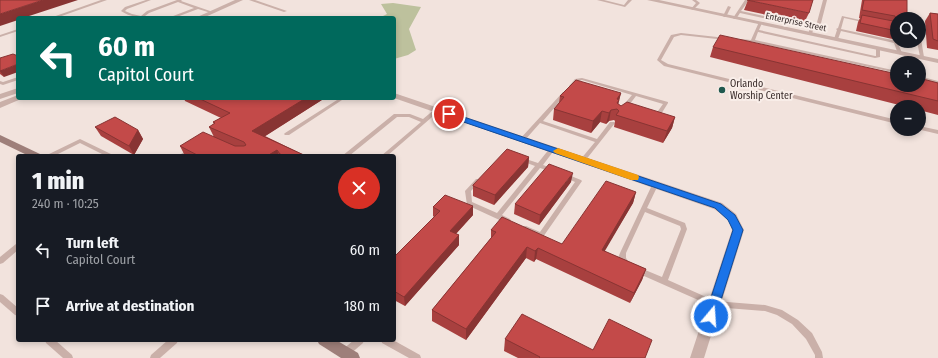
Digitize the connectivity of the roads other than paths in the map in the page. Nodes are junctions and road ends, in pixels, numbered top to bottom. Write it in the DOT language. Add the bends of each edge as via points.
graph roads {
  1 [pos="105,0"];
  2 [pos="149,0"];
  3 [pos="179,0"];
  4 [pos="240,0"];
  5 [pos="251,0"];
  6 [pos="599,0"];
  7 [pos="630,0"];
  8 [pos="650,0"];
  9 [pos="694,0"];
  10 [pos="747,0"];
  11 [pos="825,0"];
  12 [pos="730,7"];
  13 [pos="197,8"];
  14 [pos="693,9"];
  15 [pos="285,10"];
  16 [pos="211,12"];
  17 [pos="737,15"];
  18 [pos="58,16"];
  19 [pos="143,16"];
  20 [pos="175,16"];
  21 [pos="202,16"];
  22 [pos="725,16"];
  23 [pos="760,23"];
  24 [pos="874,24"];
  25 [pos="815,28"];
  26 [pos="838,29"];
  27 [pos="16,31"];
  28 [pos="757,31"];
  29 [pos="810,34"];
  30 [pos="0,36"];
  31 [pos="731,39"];
  32 [pos="836,39"];
  33 [pos="738,40"];
  34 [pos="753,41"];
  35 [pos="878,48"];
  36 [pos="900,53"];
  37 [pos="916,56"];
  38 [pos="926,58"];
  39 [pos="938,61"];
  40 [pos="890,70"];
  41 [pos="16,79"];
  42 [pos="926,79"];
  43 [pos="0,82"];
  44 [pos="938,83"];
  45 [pos="16,91"];
  46 [pos="635,94"];
  47 [pos="396,96"];
  48 [pos="0,97"];
  49 [pos="16,98"];
  50 [pos="340,100"];
  51 [pos="0,105"];
  52 [pos="625,107"];
  53 [pos="438,110"];
  54 [pos="631,111"];
  55 [pos="620,114"];
  56 [pos="646,116"];
  57 [pos="890,120"];
  58 [pos="424,121"];
  59 [pos="539,121"];
  60 [pos="612,123"];
  61 [pos="926,129"];
  62 [pos="938,132"];
  63 [pos="287,134"];
  64 [pos="0,138"];
  65 [pos="523,139"];
  66 [pos="598,141"];
  67 [pos="194,148"];
  68 [pos="552,149"];
  69 [pos="33,154"];
  70 [pos="53,154"];
  71 [pos="107,154"];
  72 [pos="184,154"];
  73 [pos="347,154"];
  74 [pos="386,154"];
  75 [pos="511,156"];
  76 [pos="583,160"];
  77 [pos="539,166"];
  78 [pos="483,175"];
  79 [pos="655,184"];
  80 [pos="643,209"];
  81 [pos="498,216"];
  82 [pos="512,223"];
  83 [pos="519,226"];
  84 [pos="16,248"];
  85 [pos="0,261"];
  86 [pos="664,281"];
  87 [pos="0,297"];
  88 [pos="714,304"];
  89 [pos="16,311"];
  90 [pos="51,342"];
  91 [pos="170,342"];
  92 [pos="327,342"];
  93 [pos="359,342"];
  94 [pos="389,342"];
  95 [pos="349,356"];
  96 [pos="69,358"];
  97 [pos="154,358"];
  98 [pos="417,358"];
  99 [pos="697,358"];
  100 [pos="819,358"];
  1 -- 18 [label="lane"];
  2 -- 19 [label="lane" via="122,11"];
  3 -- 13 [label="lane"];
  3 -- 19 [label="lane"];
  4 -- 16 [label="street"];
  5 -- 15 [label="lane"];
  6 -- 7 [label="lane" via="625,6"];
  8 -- 14 [label="street, Enterprise Street"];
  9 -- 14 [label="lane" via="698,3"];
  10 -- 17 [label="lane"];
  11 -- 25 [label="lane" via="818,27"];
  12 -- 22 [label="lane"];
  13 -- 16 [label="lane"];
  13 -- 20 [label="lane"];
  14 -- 22 [label="street, Enterprise Street"];
  16 -- 21 [label="street"];
  17 -- 22 [label="street, Enterprise Street"];
  17 -- 23 [label="street, Enterprise Street"];
  17 -- 25 [label="lane"];
  23 -- 28 [label="lane"];
  23 -- 29 [label="street, Enterprise Street"];
  24 -- 26 [label="lane" via="843,17"];
  25 -- 29 [label="lane" via="811,29"];
  26 -- 32 [label="lane"];
  26 -- 36 [label="lane" via="896,42"];
  27 -- 30 [label="lane"];
  28 -- 34 [label="lane"];
  28 -- 35 [label="lane" via="875,57 878,56"];
  29 -- 32 [label="street, Enterprise Street"];
  31 -- 57 [label="lane" via="681,34 672,36 659,60 666,65"];
  32 -- 35 [label="street, Enterprise Street"];
  33 -- 34 [label="lane"];
  34 -- 40 [label="lane"];
  35 -- 36 [label="street, Enterprise Street"];
  36 -- 37 [label="street, Enterprise Street"];
  38 -- 39 [label="street, Enterprise Street"];
  41 -- 43 [label="lane" via="3,84"];
  42 -- 44 [label="lane"];
  45 -- 48 [label="street"];
  46 -- 52 [label="lane"];
  46 -- 56 [label="lane" via="666,103 657,118"];
  46 -- 59 [label="lane" via="582,79 577,80"];
  47 -- 53 [label="street"];
  49 -- 51 [label="street"];
  50 -- 63 [label="lane"];
  52 -- 54 [label="lane"];
  52 -- 55 [label="lane"];
  53 -- 58 [label="lane"];
  53 -- 65 [label="street"];
  58 -- 73 [label="lane" via="396,115"];
  58 -- 74 [label="lane"];
  59 -- 65 [label="lane"];
  59 -- 66 [label="lane"];
  60 -- 66 [label="lane"];
  61 -- 62 [label="lane"];
  64 -- 69 [label="street"];
  65 -- 68 [label="street"];
  66 -- 76 [label="lane"];
  67 -- 72 [label="lane"];
  68 -- 76 [label="street"];
  68 -- 77 [label="lane"];
  70 -- 71 [label="lane" via="80,141"];
  75 -- 77 [label="lane"];
  76 -- 79 [label="street"];
  77 -- 81 [label="lane"];
  77 -- 83 [label="lane" via="579,181 541,235"];
  78 -- 81 [label="lane" via="468,191 469,203"];
  79 -- 80 [label="lane"];
  79 -- 88 [label="street" via="718,206 732,218 738,230"];
  80 -- 86 [label="lane" via="622,258 626,264"];
  80 -- 86 [label="lane" via="683,225 684,229"];
  81 -- 82 [label="lane"];
  84 -- 85 [label="lane"];
  86 -- 88 [label="lane"];
  87 -- 89 [label="lane"];
  88 -- 99 [label="street"];
  88 -- 100 [label="lane" via="765,308 779,312 810,336"];
  90 -- 96 [label="lane"];
  91 -- 97 [label="lane"];
  92 -- 95 [label="street"];
  93 -- 95 [label="lane"];
  94 -- 98 [label="lane"];
}
